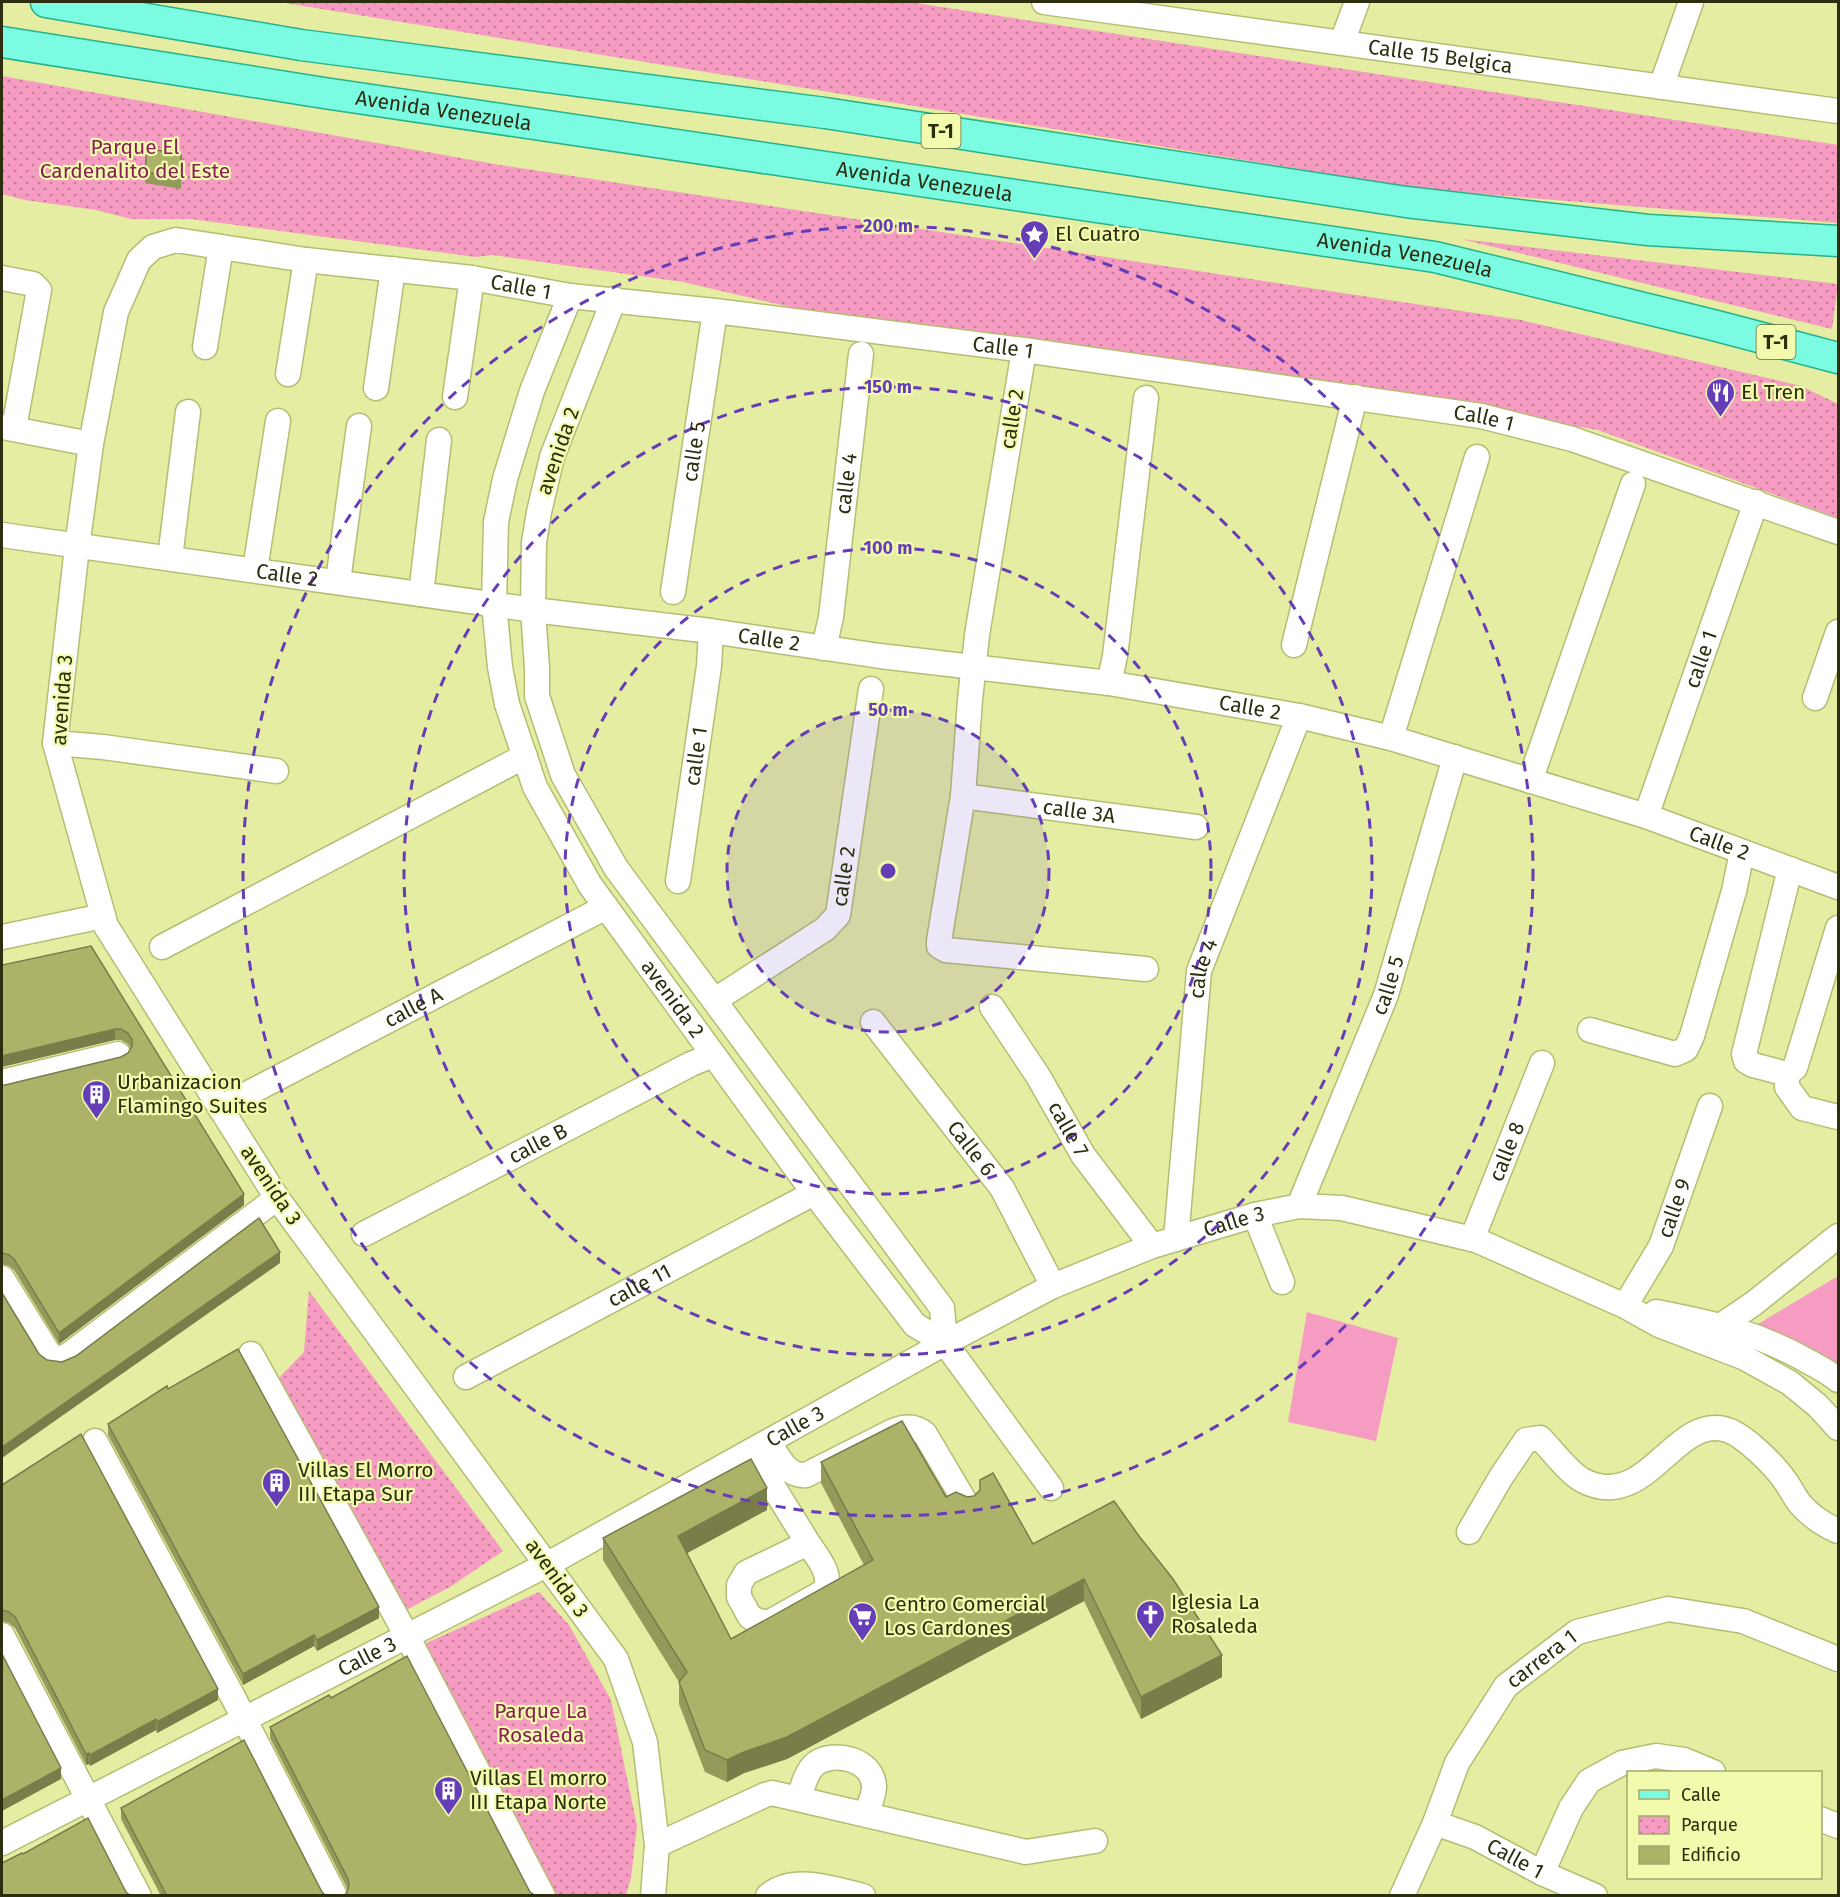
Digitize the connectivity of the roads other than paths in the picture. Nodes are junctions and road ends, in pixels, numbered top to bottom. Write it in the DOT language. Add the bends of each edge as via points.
graph roads {
  1 [pos="46,2"];
  2 [pos="1044,2"];
  3 [pos="1357,2"];
  4 [pos="1691,2"];
  5 [pos="2,42"];
  6 [pos="1342,42"];
  7 [pos="1661,87"];
  8 [pos="1839,111"];
  9 [pos="1839,241"];
  10 [pos="153,247"];
  11 [pos="222,247"];
  12 [pos="306,260"];
  13 [pos="393,269"];
  14 [pos="2,278"];
  15 [pos="472,278"];
  16 [pos="570,296"];
  17 [pos="614,299"];
  18 [pos="715,311"];
  19 [pos="1713,325"];
  20 [pos="205,347"];
  21 [pos="1024,350"];
  22 [pos="861,354"];
  23 [pos="1839,358"];
  24 [pos="288,374"];
  25 [pos="1839,381"];
  26 [pos="376,388"];
  27 [pos="455,397"];
  28 [pos="1355,397"];
  29 [pos="1146,398"];
  30 [pos="188,412"];
  31 [pos="278,421"];
  32 [pos="359,426"];
  33 [pos="8,427"];
  34 [pos="439,440"];
  35 [pos="91,444"];
  36 [pos="1477,458"];
  37 [pos="1633,484"];
  38 [pos="1756,502"];
  39 [pos="1839,532"];
  40 [pos="2,535"];
  41 [pos="77,547"];
  42 [pos="170,558"];
  43 [pos="255,570"];
  44 [pos="338,581"];
  45 [pos="672,592"];
  46 [pos="421,594"];
  47 [pos="494,604"];
  48 [pos="533,610"];
  49 [pos="711,631"];
  50 [pos="1839,632"];
  51 [pos="1294,645"];
  52 [pos="824,648"];
  53 [pos="974,666"];
  54 [pos="1109,683"];
  55 [pos="1826,686"];
  56 [pos="870,689"];
  57 [pos="1299,716"];
  58 [pos="1391,738"];
  59 [pos="55,743"];
  60 [pos="525,756"];
  61 [pos="1455,757"];
  62 [pos="276,771"];
  63 [pos="1530,781"];
  64 [pos="963,796"];
  65 [pos="1646,816"];
  66 [pos="1196,827"];
  67 [pos="1742,852"];
  68 [pos="1790,869"];
  69 [pos="678,881"];
  70 [pos="1839,887"];
  71 [pos="606,907"];
  72 [pos="103,916"];
  73 [pos="1839,928"];
  74 [pos="2,937"];
  75 [pos="162,947"];
  76 [pos="1146,969"];
  77 [pos="715,1000"];
  78 [pos="992,1007"];
  79 [pos="873,1022"];
  80 [pos="1590,1030"];
  81 [pos="118,1054"];
  82 [pos="713,1055"];
  83 [pos="1542,1063"];
  84 [pos="1787,1074"];
  85 [pos="2,1082"];
  86 [pos="1710,1106"];
  87 [pos="220,1108"];
  88 [pos="1839,1117"];
  89 [pos="814,1193"];
  90 [pos="277,1198"];
  91 [pos="1299,1206"];
  92 [pos="1255,1215"];
  93 [pos="364,1234"];
  94 [pos="1839,1236"];
  95 [pos="1176,1239"];
  96 [pos="1472,1239"];
  97 [pos="1152,1246"];
  98 [pos="2,1278"];
  99 [pos="1282,1282"];
  100 [pos="1053,1286"];
  101 [pos="1625,1305"];
  102 [pos="1721,1325"];
  103 [pos="1698,1340"];
  104 [pos="945,1343"];
  105 [pos="251,1354"];
  106 [pos="466,1377"];
  107 [pos="1839,1380"];
  108 [pos="1839,1428"];
  109 [pos="95,1441"];
  110 [pos="760,1447"];
  111 [pos="1051,1488"];
  112 [pos="968,1505"];
  113 [pos="1839,1531"];
  114 [pos="1469,1532"];
  115 [pos="808,1543"];
  116 [pos="548,1564"];
  117 [pos="2,1635"];
  118 [pos="406,1636"];
  119 [pos="1839,1659"];
  120 [pos="244,1719"];
  121 [pos="1708,1771"];
  122 [pos="798,1798"];
  123 [pos="88,1800"];
  124 [pos="866,1814"];
  125 [pos="1822,1819"];
  126 [pos="1435,1822"];
  127 [pos="1839,1826"];
  128 [pos="1095,1841"];
  129 [pos="2,1843"];
  130 [pos="657,1845"];
  131 [pos="1542,1873"];
  132 [pos="139,1896"];
  133 [pos="335,1896"];
  134 [pos="543,1896"];
  135 [pos="653,1896"];
  136 [pos="768,1896"];
  137 [pos="863,1896"];
  138 [pos="1402,1896"];
  139 [pos="1595,1896"];
  1 -- 9 [label="main road, T-1" via="301,45 825,114 1406,202 1648,230"];
  2 -- 6 [label="street, Calle 15 Belgica"];
  3 -- 6 [label="street"];
  4 -- 7 [label="street"];
  5 -- 19 [label="main road, Avenida Venezuela / T-1" via="1435,257"];
  6 -- 7 [label="street, Calle 15 Belgica"];
  7 -- 8 [label="street, Calle 15 Belgica"];
  10 -- 11 [label="street, Calle 1" via="177,240"];
  10 -- 35 [label="street, avenida 3" via="139,260 116,312"];
  11 -- 12 [label="street, Calle 1"];
  11 -- 20 [label="street"];
  12 -- 13 [label="street, Calle 1"];
  12 -- 24 [label="street"];
  13 -- 15 [label="street, Calle 1"];
  13 -- 26 [label="street"];
  14 -- 33 [label="street" via="33,284 39,291"];
  15 -- 16 [label="street, Calle 1"];
  15 -- 27 [label="street"];
  16 -- 17 [label="street, Calle 1"];
  16 -- 47 [label="street, avenida 2" via="532,391 505,478 496,522"];
  17 -- 18 [label="street, Calle 1"];
  17 -- 48 [label="street, avenida 2" via="552,457 534,542"];
  18 -- 21 [label="street, Calle 1"];
  18 -- 45 [label="street, calle 5"];
  19 -- 23 [label="main road, Avenida Venezuela / T-1"];
  19 -- 25 [label="main road"];
  21 -- 28 [label="street, Calle 1"];
  21 -- 53 [label="street, calle 2"];
  22 -- 52 [label="street, calle 4" via="831,617"];
  28 -- 38 [label="street, Calle 1" via="1481,416 1561,436"];
  28 -- 51 [label="street"];
  29 -- 54 [label="street"];
  30 -- 42 [label="street"];
  31 -- 43 [label="street"];
  32 -- 44 [label="street"];
  33 -- 35 [label="street"];
  34 -- 46 [label="street"];
  35 -- 41 [label="street, avenida 3"];
  36 -- 58 [label="street, Calle 1"];
  37 -- 63 [label="street"];
  38 -- 39 [label="street, Calle 1"];
  38 -- 65 [label="street, calle 1"];
  40 -- 41 [label="street, Calle 2"];
  41 -- 42 [label="street, Calle 2"];
  41 -- 59 [label="street, avenida 3"];
  42 -- 43 [label="street, Calle 2"];
  43 -- 44 [label="street, Calle 2"];
  44 -- 46 [label="street, Calle 2"];
  46 -- 47 [label="street, Calle 2"];
  47 -- 48 [label="street, Calle 2"];
  47 -- 60 [label="street, avenida 2" via="507,704"];
  48 -- 49 [label="street, Calle 2"];
  48 -- 77 [label="street, avenida 2" via="537,696 563,775 616,868"];
  49 -- 52 [label="street, Calle 2"];
  49 -- 69 [label="street, calle 1"];
  50 -- 55 [label="street"];
  52 -- 53 [label="street, Calle 2"];
  53 -- 54 [label="street, Calle 2"];
  53 -- 64 [label="street, calle 2"];
  54 -- 57 [label="street, Calle 2"];
  56 -- 77 [label="street, calle 2" via="838,915 825,929"];
  57 -- 58 [label="street, Calle 2"];
  57 -- 95 [label="street, calle 4" via="1199,971"];
  58 -- 61 [label="street, Calle 2"];
  59 -- 62 [label="street"];
  59 -- 72 [label="street, avenida 3"];
  60 -- 71 [label="street, avenida 2" via="535,787"];
  60 -- 75 [label="street"];
  61 -- 63 [label="street, Calle 2"];
  61 -- 91 [label="street, calle 5" via="1386,994"];
  63 -- 65 [label="street, Calle 2"];
  64 -- 66 [label="street, calle 3A"];
  64 -- 76 [label="street, calle 2" via="939,946 946,950"];
  65 -- 67 [label="street, Calle 2"];
  67 -- 68 [label="street, Calle 2"];
  67 -- 80 [label="street" via="1686,1049 1676,1054"];
  68 -- 70 [label="street, Calle 2"];
  68 -- 84 [label="street" via="1744,1054 1753,1065"];
  71 -- 82 [label="street, avenida 2"];
  71 -- 87 [label="street, calle A"];
  72 -- 74 [label="street"];
  72 -- 87 [label="street, avenida 3"];
  73 -- 84 [label="street" via="1800,1057"];
  77 -- 104 [label="street, avenida 2" via="942,1308"];
  78 -- 97 [label="street, calle 7" via="1083,1155"];
  79 -- 100 [label="street, Calle 6" via="1002,1188"];
  81 -- 85 [label="street"];
  82 -- 89 [label="street, avenida 2"];
  82 -- 93 [label="street, calle B"];
  83 -- 96 [label="street, calle 8"];
  84 -- 88 [label="street" via="1787,1087 1802,1108"];
  86 -- 101 [label="street, calle 9" via="1661,1246"];
  87 -- 90 [label="street, avenida 3"];
  89 -- 104 [label="street, avenida 2" via="915,1325"];
  89 -- 106 [label="street, calle 11"];
  90 -- 98 [label="street" via="58,1359 51,1357"];
  90 -- 116 [label="street, avenida 3"];
  91 -- 92 [label="street, Calle 3"];
  91 -- 96 [label="street, Calle 3" via="1342,1208"];
  92 -- 95 [label="street, Calle 3"];
  92 -- 99 [label="street"];
  94 -- 102 [label="street"];
  95 -- 97 [label="street, Calle 3"];
  96 -- 101 [label="street, Calle 3"];
  97 -- 100 [label="street, Calle 3"];
  100 -- 104 [label="street, Calle 3"];
  101 -- 102 [label="street"];
  101 -- 103 [label="street" via="1659,1325"];
  102 -- 103 [label="street"];
  102 -- 107 [label="street" via="1790,1351"];
  103 -- 108 [label="street" via="1745,1358 1790,1383"];
  104 -- 110 [label="street, Calle 3"];
  104 -- 111 [label="street"];
  105 -- 118 [label="street"];
  109 -- 120 [label="street"];
  110 -- 112 [label="street" via="799,1476 893,1431 914,1427 925,1434"];
  110 -- 115 [label="street"];
  110 -- 116 [label="street, Calle 3"];
  113 -- 114 [label="street" via="1810,1514 1780,1474 1736,1434 1715,1428 1696,1433 1637,1479 1617,1486 1599,1487 1580,1479 1540,1438 1526,1440"];
  116 -- 118 [label="street, Calle 3"];
  116 -- 130 [label="street, avenida 3" via="616,1659 645,1742"];
  117 -- 123 [label="street"];
  118 -- 120 [label="street, Calle 3"];
  118 -- 134 [label="street"];
  119 -- 126 [label="street, carrera 1" via="1743,1621 1668,1609 1577,1632 1506,1686 1457,1763"];
  120 -- 123 [label="street, Calle 3"];
  120 -- 133 [label="street"];
  121 -- 131 [label="street" via="1683,1760 1656,1756 1622,1763 1589,1781 1571,1808"];
  122 -- 124 [label="street"];
  122 -- 124 [label="street" via="814,1765 831,1757 854,1759 871,1774 874,1788"];
  122 -- 130 [label="street" via="765,1795"];
  123 -- 129 [label="street, Calle 3"];
  123 -- 132 [label="street"];
  124 -- 128 [label="street" via="1026,1852"];
  125 -- 127 [label="street"];
  126 -- 131 [label="street, Calle 1" via="1475,1837"];
  126 -- 138 [label="street, carrera 1"];
  130 -- 135 [label="street, avenida 3"];
  131 -- 139 [label="street, Calle 1"];
  136 -- 137 [label="street" via="786,1885 806,1885"];
}
